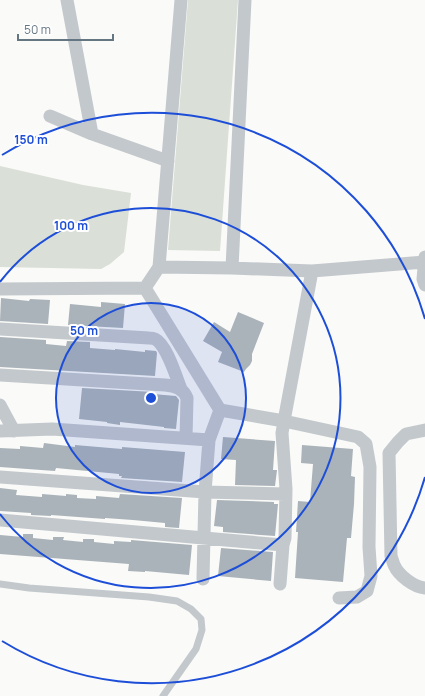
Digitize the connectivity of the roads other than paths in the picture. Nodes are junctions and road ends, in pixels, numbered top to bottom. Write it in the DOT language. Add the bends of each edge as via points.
graph roads {
  1 [pos="67,0"];
  2 [pos="181,0"];
  3 [pos="245,0"];
  4 [pos="50,116"];
  5 [pos="92,134"];
  6 [pos="168,161"];
  7 [pos="425,260"];
  8 [pos="159,267"];
  9 [pos="232,268"];
  10 [pos="312,271"];
  11 [pos="425,285"];
  12 [pos="145,288"];
  13 [pos="0,289"];
  14 [pos="0,329"];
  15 [pos="0,376"];
  16 [pos="181,389"];
  17 [pos="0,405"];
  18 [pos="220,410"];
  19 [pos="284,421"];
  20 [pos="425,430"];
  21 [pos="14,431"];
  22 [pos="0,432"];
  23 [pos="186,438"];
  24 [pos="209,440"];
  25 [pos="0,477"];
  26 [pos="205,492"];
  27 [pos="286,494"];
  28 [pos="0,520"];
  29 [pos="204,537"];
  30 [pos="283,545"];
  31 [pos="203,579"];
  32 [pos="0,584"];
  33 [pos="280,584"];
  34 [pos="425,588"];
  35 [pos="340,598"];
  36 [pos="163,696"];
  1 -- 5 [label="street"];
  2 -- 6 [label="street"];
  3 -- 9 [label="street"];
  4 -- 5 [label="street"];
  5 -- 6 [label="street"];
  6 -- 8 [label="street"];
  7 -- 10 [label="street"];
  7 -- 11 [label="street"];
  8 -- 9 [label="street"];
  8 -- 12 [label="street"];
  9 -- 10 [label="street"];
  10 -- 19 [label="street"];
  12 -- 13 [label="street"];
  12 -- 18 [label="street"];
  14 -- 16 [label="street" via="155,339 168,355"];
  15 -- 16 [label="street" via="165,385"];
  16 -- 23 [label="street" via="187,398"];
  17 -- 21 [label="street"];
  18 -- 19 [label="street"];
  18 -- 24 [label="street"];
  19 -- 27 [label="street" via="282,433"];
  19 -- 35 [label="street" via="358,437 366,444 370,467 371,576 367,591 357,597"];
  20 -- 34 [label="street" via="406,434 389,453 391,556 394,566 404,578 420,588"];
  21 -- 22 [label="street"];
  21 -- 23 [label="street" via="52,430"];
  23 -- 24 [label="street"];
  24 -- 26 [label="street"];
  25 -- 26 [label="street"];
  26 -- 27 [label="street"];
  26 -- 29 [label="street"];
  27 -- 30 [label="street"];
  28 -- 29 [label="street"];
  29 -- 30 [label="street"];
  29 -- 31 [label="street"];
  30 -- 33 [label="street"];
  32 -- 36 [label="lane" via="149,597 177,601 190,609 201,619 202,630 196,649"];
}
